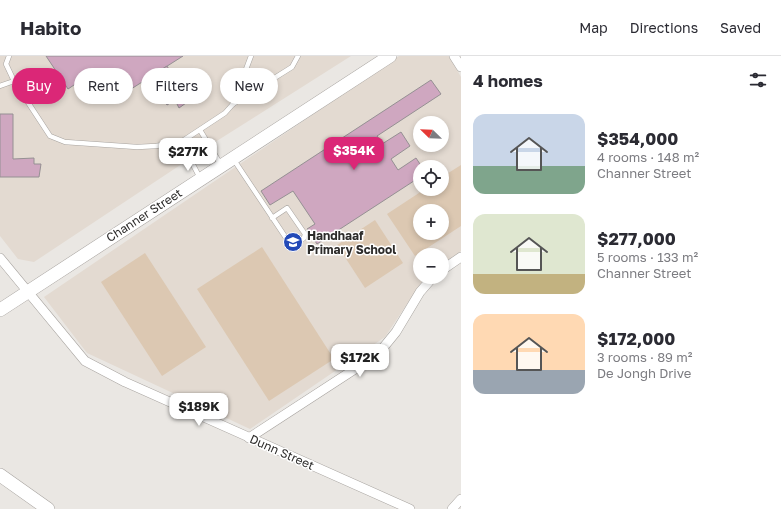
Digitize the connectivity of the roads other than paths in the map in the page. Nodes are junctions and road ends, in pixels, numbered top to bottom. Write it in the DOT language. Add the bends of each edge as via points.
graph roads {
  1 [pos="9,56"];
  2 [pos="251,56"];
  3 [pos="298,56"];
  4 [pos="390,56"];
  5 [pos="454,56"];
  6 [pos="461,67"];
  7 [pos="246,68"];
  8 [pos="278,76"];
  9 [pos="12,77"];
  10 [pos="12,82"];
  11 [pos="0,86"];
  12 [pos="28,104"];
  13 [pos="233,104"];
  14 [pos="200,130"];
  15 [pos="181,142"];
  16 [pos="233,159"];
  17 [pos="222,166"];
  18 [pos="200,179"];
  19 [pos="272,218"];
  20 [pos="461,257"];
  21 [pos="0,258"];
  22 [pos="449,265"];
  23 [pos="427,284"];
  24 [pos="27,292"];
  25 [pos="0,310"];
  26 [pos="250,438"];
  27 [pos="0,475"];
  28 [pos="461,499"];
  29 [pos="48,509"];
  30 [pos="410,509"];
  31 [pos="452,509"];
  1 -- 9 [label="lane" via="6,64"];
  2 -- 7 [label="lane"];
  3 -- 8 [label="lane" via="292,67"];
  4 -- 16 [label="street, Channer Street"];
  5 -- 6 [label="street"];
  10 -- 11 [label="lane"];
  12 -- 15 [label="lane" via="50,136 65,142 137,147"];
  13 -- 14 [label="lane" via="225,113"];
  14 -- 15 [label="lane"];
  14 -- 17 [label="lane"];
  15 -- 18 [label="lane"];
  16 -- 17 [label="street, Channer Street"];
  16 -- 19 [label="lane"];
  17 -- 18 [label="street, Channer Street"];
  18 -- 24 [label="street, Channer Street"];
  19 -- 19 [label="lane" via="291,244 304,238 305,234 287,208"];
  20 -- 22 [label="street"];
  21 -- 24 [label="street, Dunn Street"];
  23 -- 26 [label="street" via="396,332 378,354"];
  24 -- 25 [label="street, Channer Street"];
  24 -- 26 [label="street, Dunn Street" via="85,361 103,372"];
  26 -- 30 [label="street, Dunn Street"];
  27 -- 29 [label="street"];
  28 -- 31 [label="street"];
}
